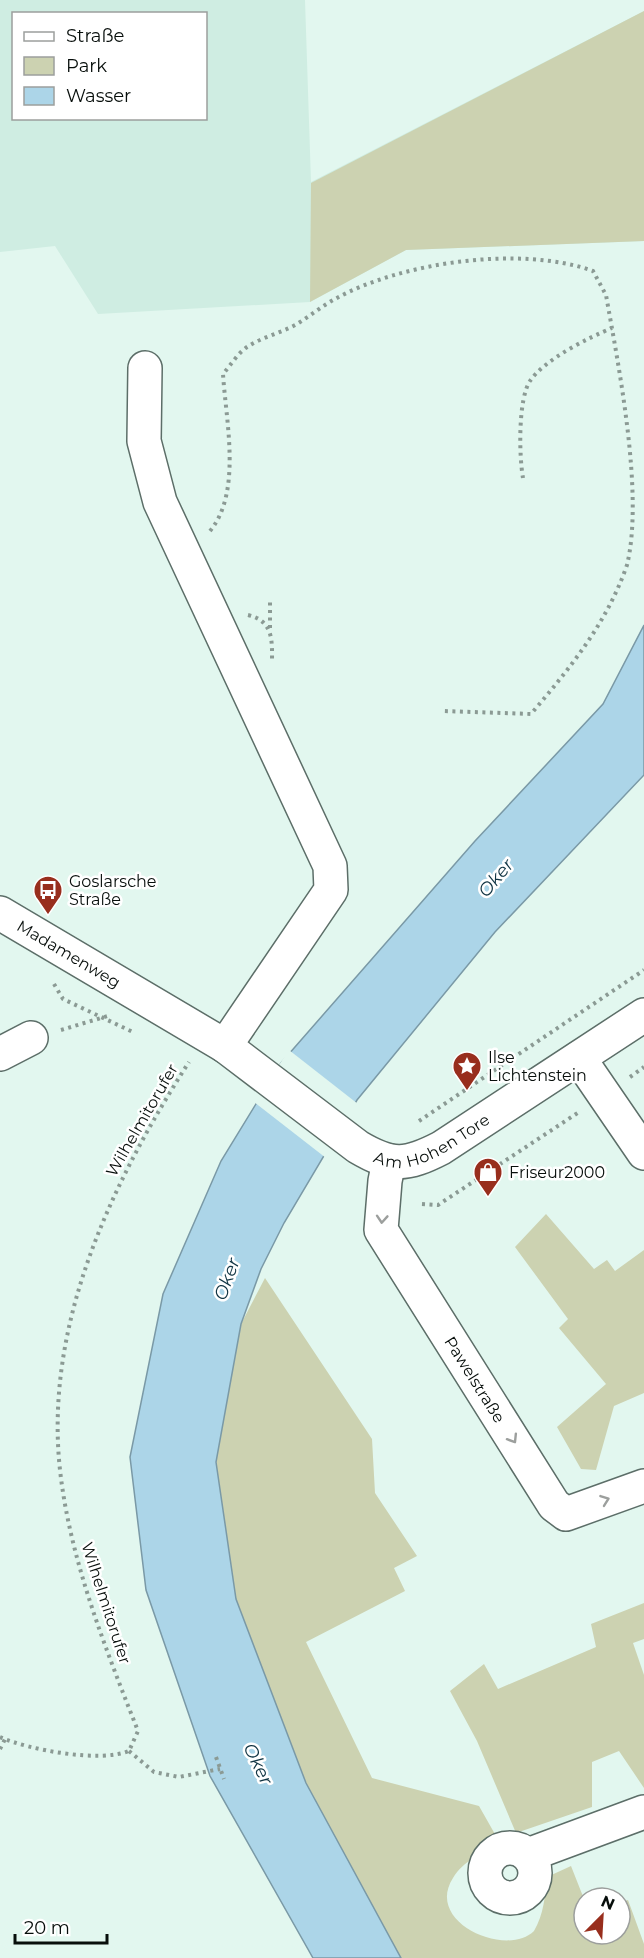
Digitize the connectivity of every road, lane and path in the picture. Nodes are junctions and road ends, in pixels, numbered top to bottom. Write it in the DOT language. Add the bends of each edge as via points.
graph roads {
  1 [pos="612,328"];
  2 [pos="145,368"];
  3 [pos="523,478"];
  4 [pos="183,555"];
  5 [pos="270,599"];
  6 [pos="270,628"];
  7 [pos="444,711"];
  8 [pos="0,913"];
  9 [pos="644,970"];
  10 [pos="127,1003"];
  11 [pos="644,1015"];
  12 [pos="31,1038"];
  13 [pos="217,1041"];
  14 [pos="0,1054"];
  15 [pos="579,1058"];
  16 [pos="644,1067"];
  17 [pos="604,1095"];
  18 [pos="412,1124"];
  19 [pos="644,1153"];
  20 [pos="389,1161"];
  21 [pos="422,1204"];
  22 [pos="644,1486"];
  23 [pos="2,1738"];
  24 [pos="0,1749"];
  25 [pos="129,1750"];
  26 [pos="216,1757"];
  27 [pos="220,1769"];
  28 [pos="224,1779"];
  29 [pos="644,1812"];
  30 [pos="528,1855"];
  1 -- 3 [label="path" via="581,341 529,382 520,439"];
  1 -- 4 [label="path" via="606,295 593,272 576,265 463,260 400,273 336,298 296,324 247,347 223,374 230,488 218,521"];
  1 -- 7 [label="path" via="634,457 634,524 627,563 608,609 575,661 531,714"];
  2 -- 4 [label="street" via="144,441 160,502"];
  4 -- 13 [label="street" via="330,866 331,890 284,960"];
  5 -- 6 [label="path"];
  8 -- 10 [label="street, Madamenweg"];
  9 -- 18 [label="path"];
  10 -- 12 [label="path"];
  10 -- 13 [label="street, Am Hohen Tore"];
  11 -- 15 [label="street, Am Hohen Tore"];
  12 -- 14 [label="street"];
  13 -- 20 [label="street, Am Hohen Tore" via="358,1147"];
  13 -- 25 [label="path, Wilhelmitorufer" via="183,1071 119,1183 82,1278 67,1340 59,1401 60,1470 71,1534 82,1577 138,1731"];
  15 -- 17 [label="street"];
  15 -- 20 [label="street, Am Hohen Tore" via="441,1148 404,1164"];
  16 -- 17 [label="path"];
  17 -- 19 [label="street"];
  17 -- 21 [label="path" via="438,1205"];
  20 -- 22 [label="street, Pawelstraße, one-way" via="381,1230 554,1505 566,1514"];
  23 -- 24 [label="path"];
  23 -- 25 [label="path" via="102,1757"];
  25 -- 27 [label="path" via="154,1772 179,1777"];
  26 -- 27 [label="path"];
  27 -- 28 [label="path"];
  29 -- 30 [label="street"];
}
